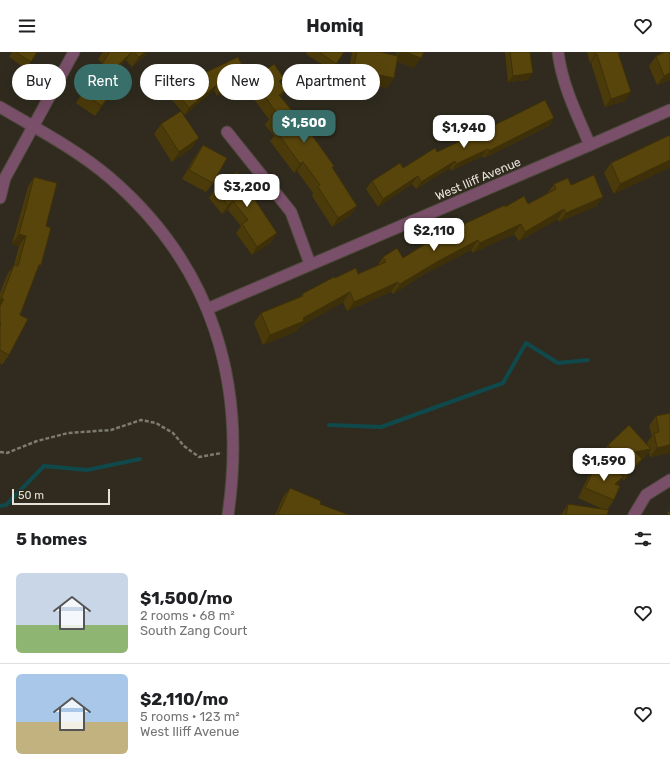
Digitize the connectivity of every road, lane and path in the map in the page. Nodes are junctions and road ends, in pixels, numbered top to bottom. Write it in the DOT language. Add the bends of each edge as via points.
graph roads {
  1 [pos="74,52"];
  2 [pos="558,52"];
  3 [pos="0,107"];
  4 [pos="670,110"];
  5 [pos="33,126"];
  6 [pos="227,132"];
  7 [pos="590,145"];
  8 [pos="0,198"];
  9 [pos="310,264"];
  10 [pos="207,309"];
  11 [pos="233,451"];
  12 [pos="0,452"];
  13 [pos="670,480"];
  14 [pos="228,515"];
  15 [pos="634,515"];
  1 -- 5 [label="street"];
  2 -- 7 [label="street" via="570,99"];
  3 -- 5 [label="street"];
  4 -- 7 [label="street, West Iliff Avenue"];
  5 -- 8 [label="street" via="5,178"];
  5 -- 10 [label="street" via="95,166 143,211 180,259"];
  6 -- 9 [label="street" via="291,212"];
  7 -- 9 [label="street, West Iliff Avenue"];
  9 -- 10 [label="street, West Iliff Avenue"];
  10 -- 11 [label="street" via="219,342 228,380"];
  11 -- 12 [label="path" via="199,457 184,446 173,433 156,423 141,420 111,430 68,433"];
  11 -- 14 [label="street"];
  13 -- 15 [label="street" via="646,495"];
}
